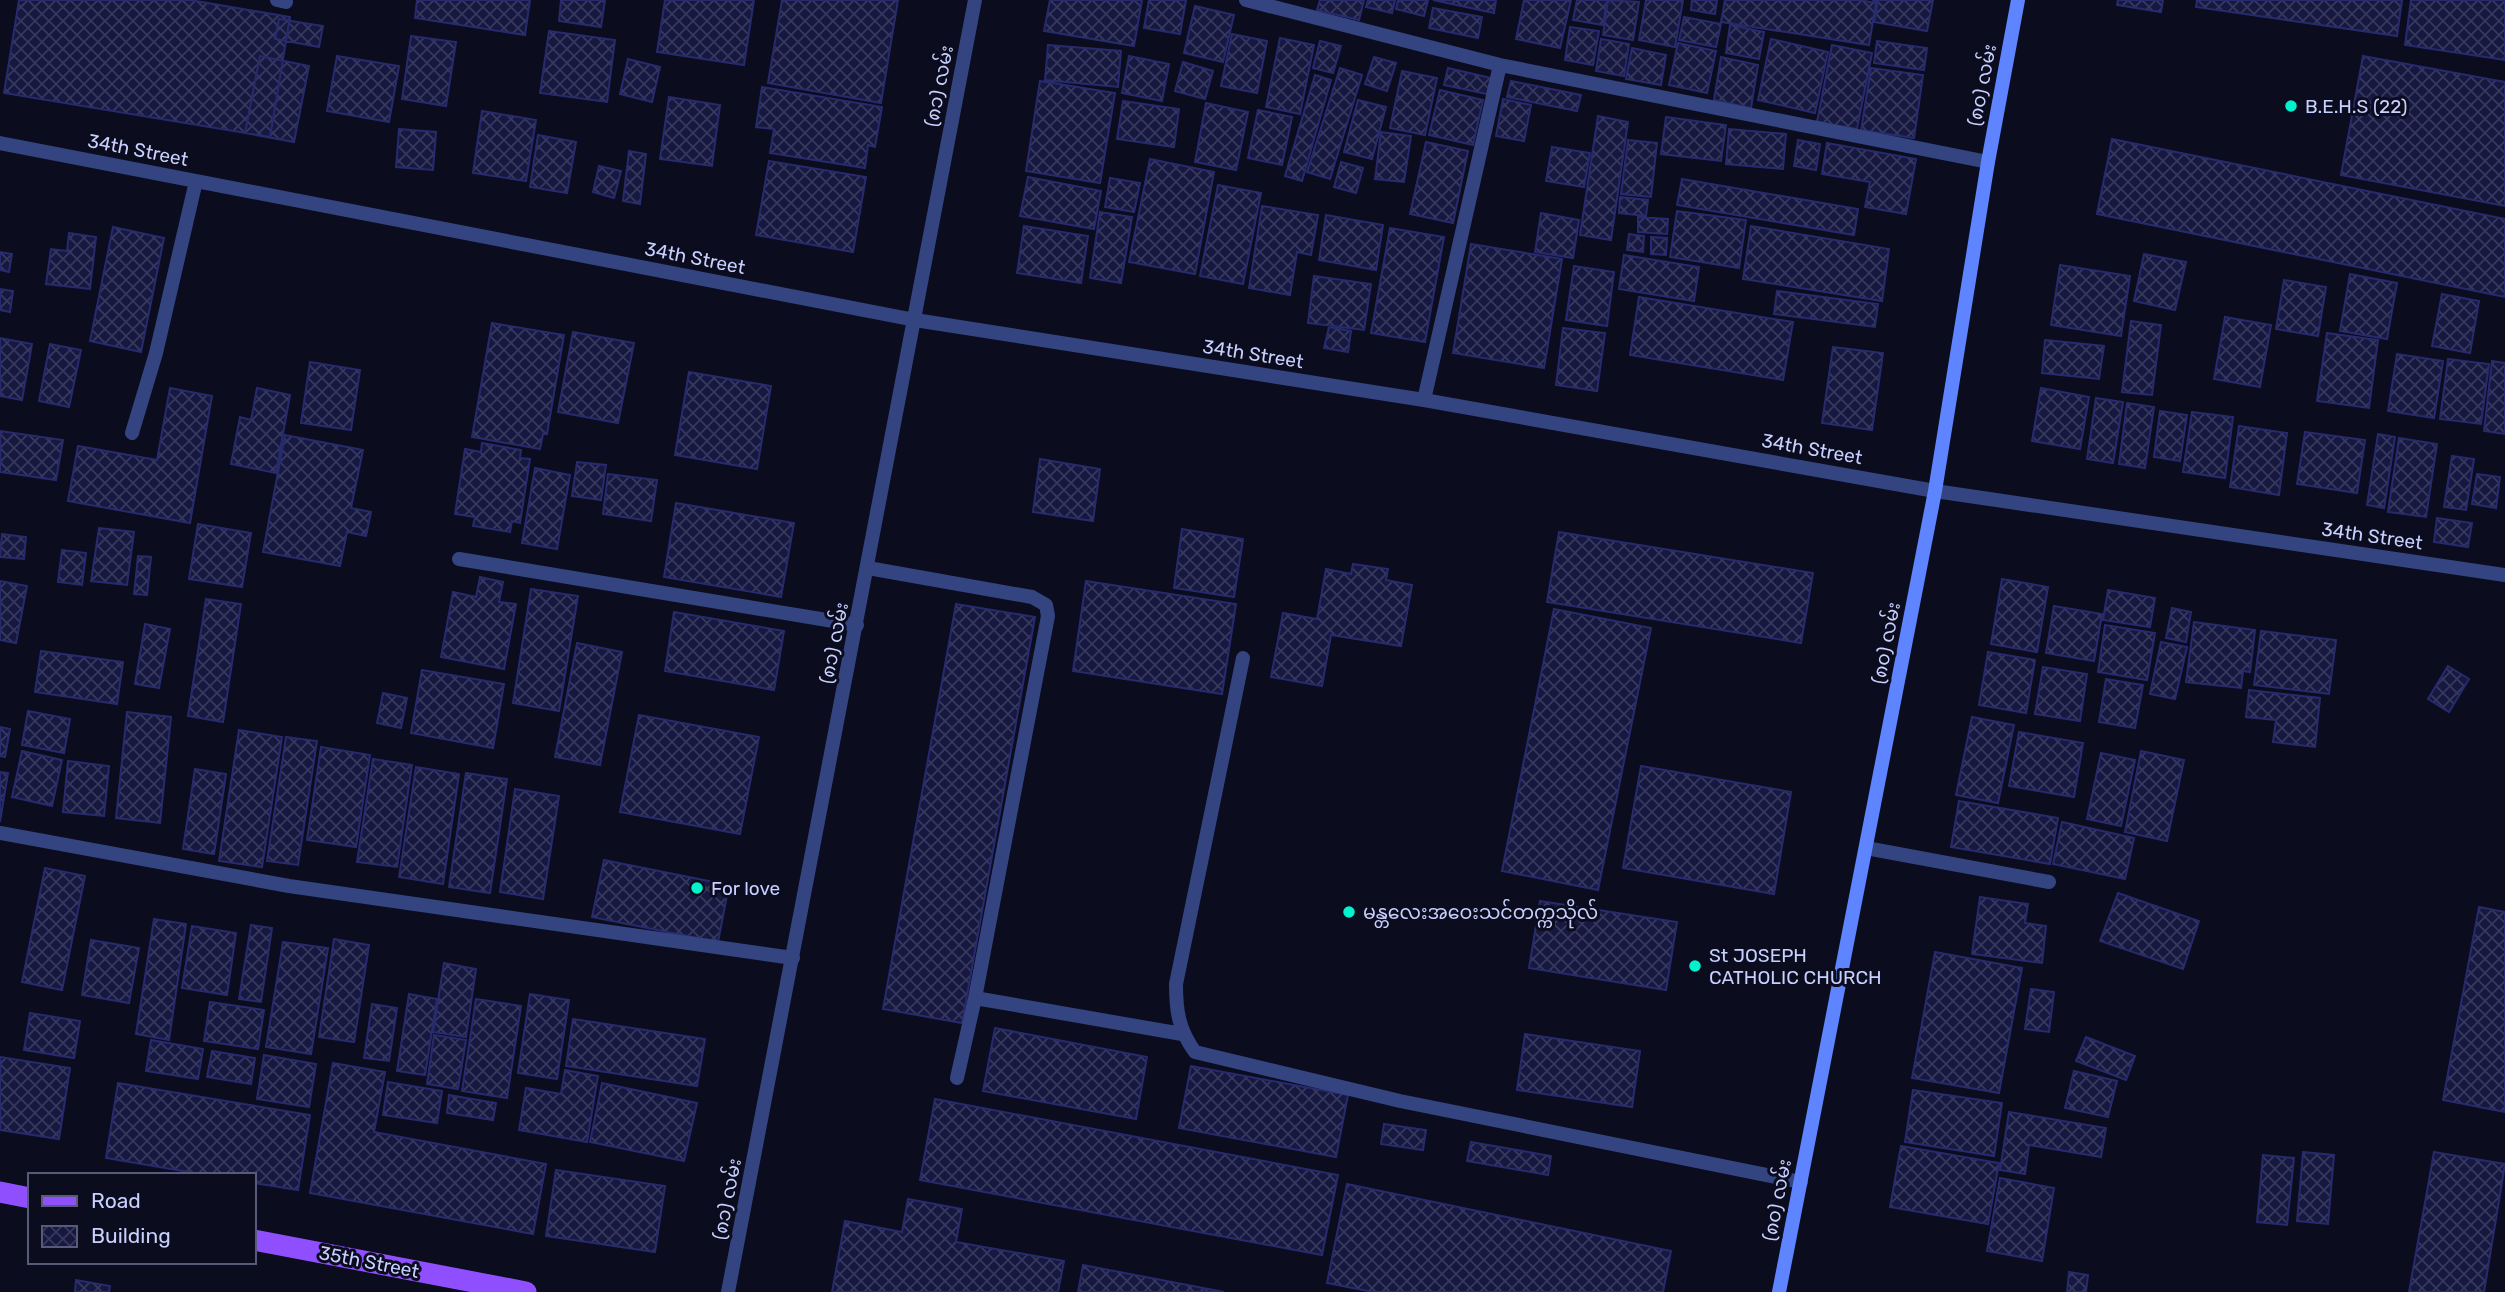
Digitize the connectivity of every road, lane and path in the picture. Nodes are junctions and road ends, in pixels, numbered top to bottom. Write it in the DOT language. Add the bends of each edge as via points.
graph roads {
  1 [pos="975,0"];
  2 [pos="1246,0"];
  3 [pos="2018,0"];
  4 [pos="1500,65"];
  5 [pos="0,143"];
  6 [pos="1987,162"];
  7 [pos="196,181"];
  8 [pos="915,320"];
  9 [pos="1424,400"];
  10 [pos="132,433"];
  11 [pos="1935,491"];
  12 [pos="458,559"];
  13 [pos="868,568"];
  14 [pos="2505,575"];
  15 [pos="857,625"];
  16 [pos="1243,658"];
  17 [pos="0,833"];
  18 [pos="1866,848"];
  19 [pos="2049,882"];
  20 [pos="793,958"];
  21 [pos="975,998"];
  22 [pos="1182,1034"];
  23 [pos="957,1078"];
  24 [pos="1801,1182"];
  25 [pos="0,1192"];
  26 [pos="28,1198"];
  27 [pos="256,1240"];
  28 [pos="526,1292"];
  29 [pos="728,1292"];
  30 [pos="1779,1292"];
  1 -- 8 [label="street, (၈၁) လမ်း"];
  2 -- 4 [label="street"];
  3 -- 6 [label="main road, (၈၀) လမ်း"];
  4 -- 6 [label="street"];
  4 -- 9 [label="street"];
  5 -- 7 [label="street, 34th Street"];
  6 -- 11 [label="main road, (၈၀) လမ်း"];
  7 -- 8 [label="street, 34th Street"];
  7 -- 10 [label="street" via="156,353"];
  8 -- 9 [label="street, 34th Street"];
  8 -- 13 [label="street, (၈၁) လမ်း"];
  9 -- 11 [label="street, 34th Street"];
  11 -- 14 [label="street, 34th Street"];
  11 -- 18 [label="main road, (၈၀) လမ်း"];
  12 -- 15 [label="street"];
  13 -- 15 [label="street, (၈၁) လမ်း"];
  13 -- 21 [label="street" via="1032,597 1046,605 1048,616"];
  15 -- 20 [label="street, (၈၁) လမ်း"];
  16 -- 22 [label="street" via="1176,985"];
  17 -- 20 [label="street" via="289,886"];
  18 -- 19 [label="street"];
  18 -- 24 [label="main road, (၈၀) လမ်း"];
  20 -- 29 [label="street, (၈၁) လမ်း"];
  21 -- 22 [label="street"];
  21 -- 23 [label="street"];
  22 -- 24 [label="street" via="1195,1052 1246,1065"];
  24 -- 30 [label="main road, (၈၀) လမ်း"];
  25 -- 26 [label="main road"];
  27 -- 28 [label="main road, 35th Street"];
}
